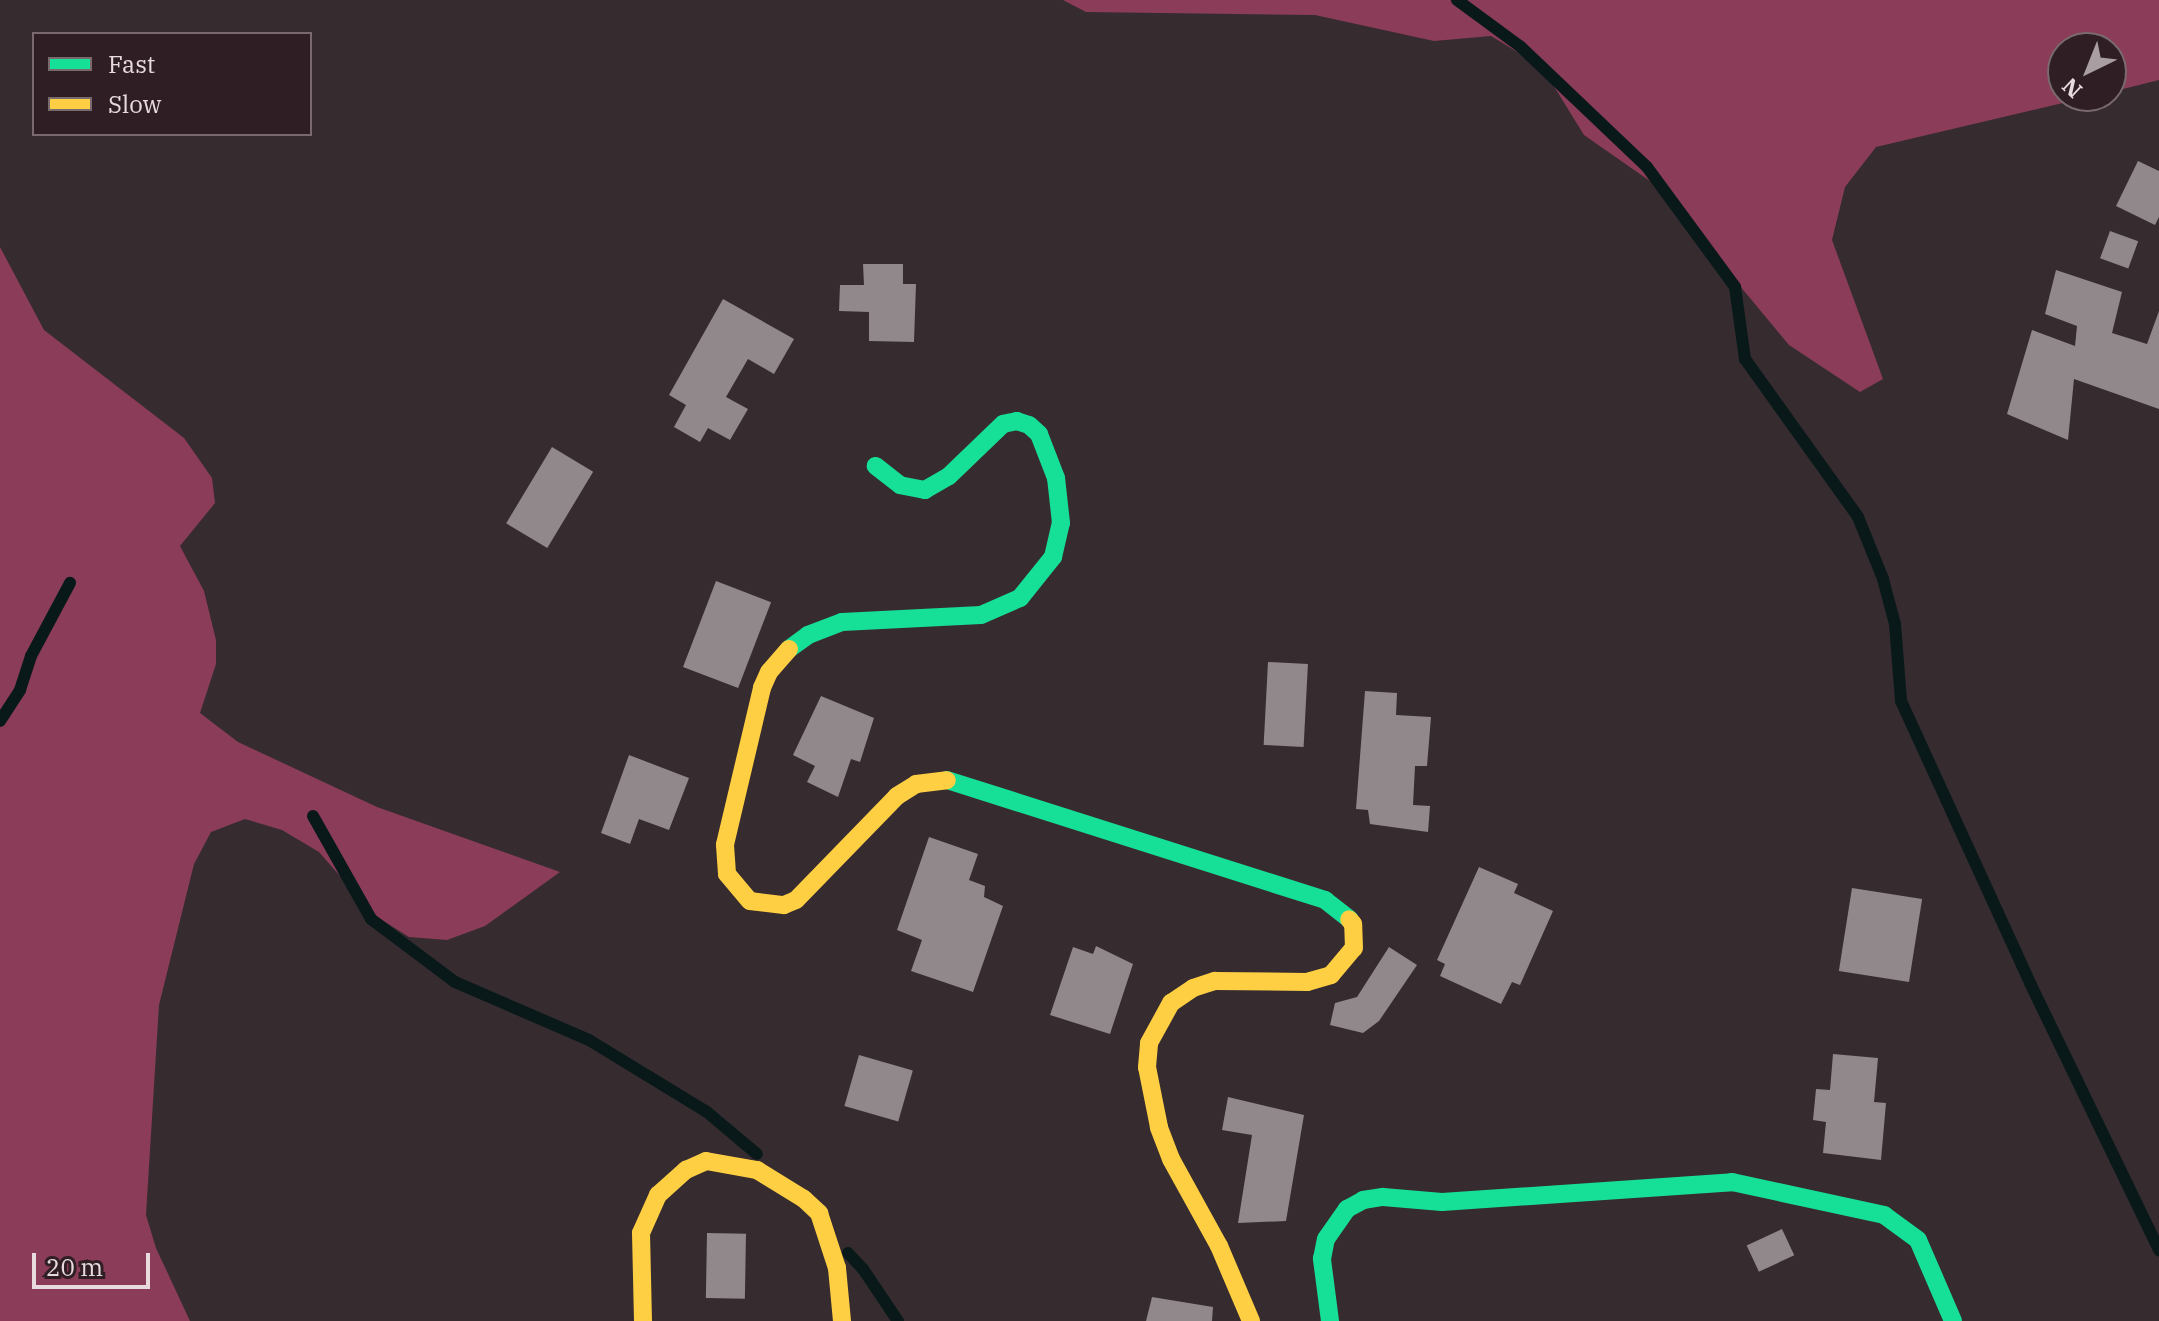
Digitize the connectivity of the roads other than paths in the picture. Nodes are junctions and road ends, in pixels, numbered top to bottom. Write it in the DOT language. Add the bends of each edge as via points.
graph roads {
  1 [pos="876,466"];
  2 [pos="643,1321"];
  3 [pos="842,1321"];
  4 [pos="1251,1321"];
  5 [pos="1330,1321"];
  6 [pos="1953,1321"];
  1 -- 4 [label="street" via="900,485 925,490 949,476 1003,424 1029,425 1039,434 1056,478 1061,523 1053,557 1020,598 981,615 842,622 790,647 762,688 725,845 727,874 750,901 769,906 796,900 897,796 916,784 948,780 1325,900 1345,914 1353,924 1354,948 1331,975 1307,982 1215,981 1193,988 1171,1003 1149,1043 1147,1067 1159,1127"];
  2 -- 3 [label="street" via="641,1233 658,1195 686,1170 706,1161 757,1170 819,1213 837,1268"];
  5 -- 6 [label="street" via="1322,1259 1326,1239 1347,1209 1363,1200 1442,1202 1732,1182 1884,1215 1918,1240"];
}
